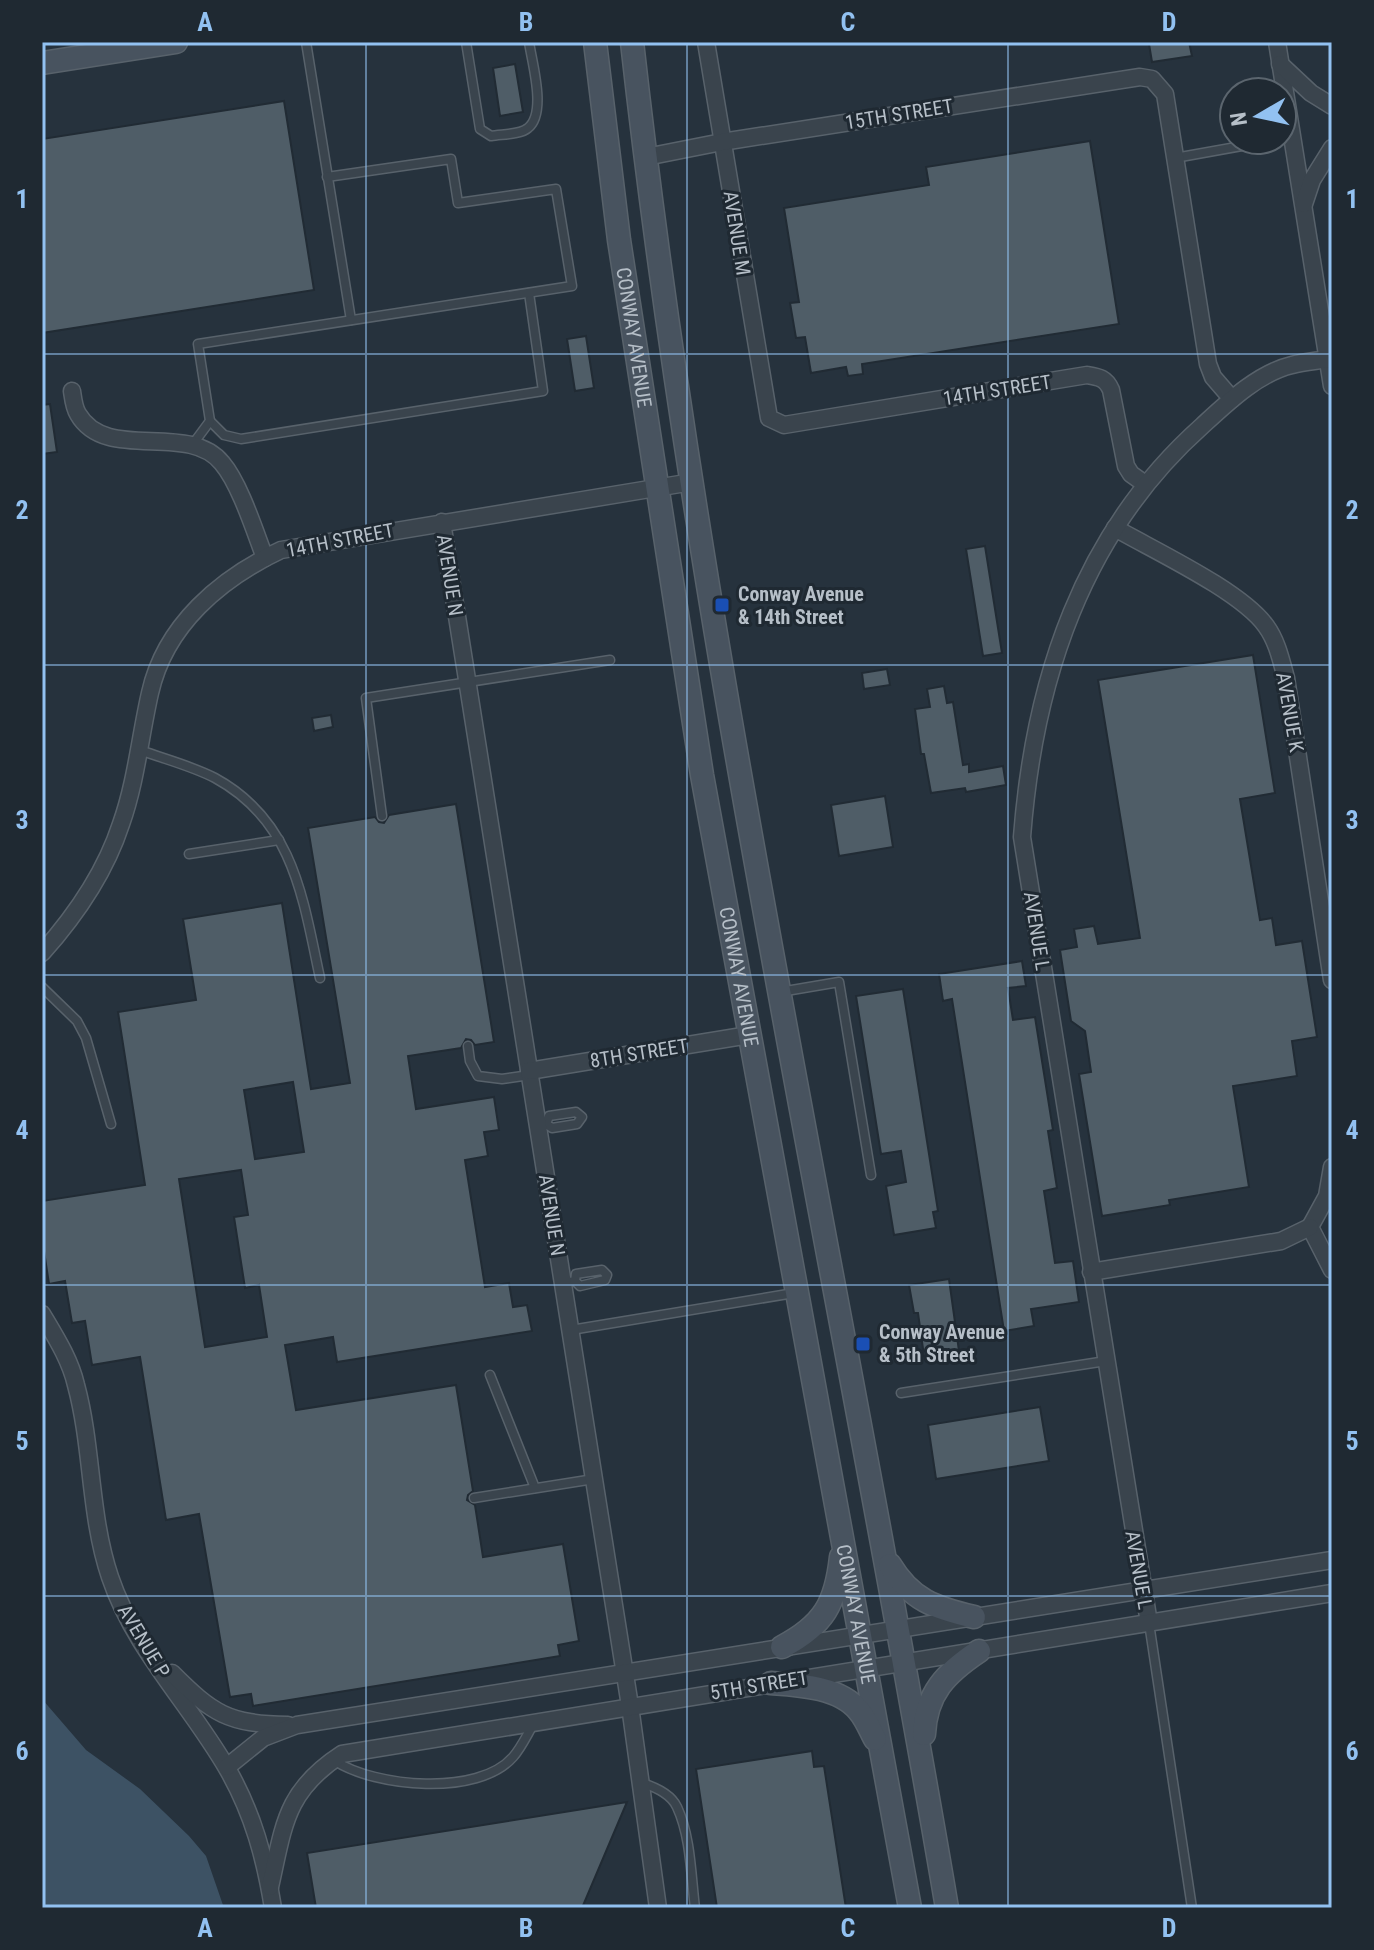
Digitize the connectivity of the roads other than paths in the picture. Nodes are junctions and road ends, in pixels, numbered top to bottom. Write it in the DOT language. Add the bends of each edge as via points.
graph roads {
  1 [pos="176,42"];
  2 [pos="306,42"];
  3 [pos="466,42"];
  4 [pos="529,42"];
  5 [pos="595,42"];
  6 [pos="632,42"];
  7 [pos="706,42"];
  8 [pos="1277,42"];
  9 [pos="134,45"];
  10 [pos="42,63"];
  11 [pos="1280,64"];
  12 [pos="1280,76"];
  13 [pos="1332,106"];
  14 [pos="722,142"];
  15 [pos="1332,148"];
  16 [pos="1218,150"];
  17 [pos="1288,156"];
  18 [pos="646,157"];
  19 [pos="1175,158"];
  20 [pos="327,177"];
  21 [pos="1303,207"];
  22 [pos="529,293"];
  23 [pos="351,320"];
  24 [pos="1328,359"];
  25 [pos="1332,386"];
  26 [pos="72,391"];
  27 [pos="1232,399"];
  28 [pos="210,421"];
  29 [pos="773,421"];
  30 [pos="193,444"];
  31 [pos="692,482"];
  32 [pos="1145,484"];
  33 [pos="656,488"];
  34 [pos="442,522"];
  35 [pos="1115,528"];
  36 [pos="265,558"];
  37 [pos="610,660"];
  38 [pos="467,682"];
  39 [pos="140,750"];
  40 [pos="382,816"];
  41 [pos="279,840"];
  42 [pos="189,854"];
  43 [pos="42,953"];
  44 [pos="320,978"];
  45 [pos="1332,980"];
  46 [pos="42,987"];
  47 [pos="779,992"];
  48 [pos="749,1035"];
  49 [pos="468,1046"];
  50 [pos="529,1073"];
  51 [pos="111,1124"];
  52 [pos="1332,1167"];
  53 [pos="871,1175"];
  54 [pos="1310,1227"];
  55 [pos="1332,1270"];
  56 [pos="1091,1272"];
  57 [pos="797,1293"];
  58 [pos="42,1314"];
  59 [pos="570,1330"];
  60 [pos="1106,1361"];
  61 [pos="490,1375"];
  62 [pos="901,1393"];
  63 [pos="594,1479"];
  64 [pos="535,1488"];
  65 [pos="474,1498"];
  66 [pos="844,1540"];
  67 [pos="1332,1551"];
  68 [pos="885,1557"];
  69 [pos="1332,1560"];
  70 [pos="1312,1563"];
  71 [pos="1142,1590"];
  72 [pos="1330,1594"];
  73 [pos="974,1617"];
  74 [pos="1149,1623"];
  75 [pos="899,1629"];
  76 [pos="861,1634"];
  77 [pos="782,1647"];
  78 [pos="146,1648"];
  79 [pos="979,1651"];
  80 [pos="905,1662"];
  81 [pos="868,1668"];
  82 [pos="625,1672"];
  83 [pos="771,1683"];
  84 [pos="630,1706"];
  85 [pos="535,1721"];
  86 [pos="297,1725"];
  87 [pos="884,1757"];
  88 [pos="333,1760"];
  89 [pos="922,1763"];
  90 [pos="227,1767"];
  91 [pos="640,1782"];
  92 [pos="270,1887"];
  93 [pos="273,1908"];
  94 [pos="658,1908"];
  95 [pos="695,1908"];
  96 [pos="910,1908"];
  97 [pos="947,1908"];
  98 [pos="1192,1908"];
  1 -- 9 [label="street"];
  2 -- 20 [label="lane"];
  3 -- 4 [label="lane" via="480,129 491,136 530,127 537,112"];
  5 -- 33 [label="street, CONWAY AVENUE"];
  6 -- 18 [label="street, CONWAY AVENUE"];
  7 -- 14 [label="street, AVENUE M"];
  8 -- 11 [label="street"];
  9 -- 10 [label="street"];
  11 -- 12 [label="street"];
  11 -- 13 [label="street"];
  14 -- 18 [label="street, 15TH STREET"];
  14 -- 19 [label="street, 15TH STREET" via="1140,77 1152,79 1165,94"];
  14 -- 29 [label="street, AVENUE M" via="767,412"];
  15 -- 21 [label="street"];
  16 -- 19 [label="lane"];
  17 -- 21 [label="street"];
  18 -- 31 [label="street, CONWAY AVENUE"];
  19 -- 27 [label="street" via="1208,364"];
  20 -- 22 [label="lane" via="451,159 458,203 556,189 572,286"];
  20 -- 23 [label="lane"];
  21 -- 24 [label="street"];
  22 -- 23 [label="lane"];
  22 -- 28 [label="lane" via="543,391 241,439 224,435"];
  23 -- 28 [label="lane" via="198,344"];
  24 -- 25 [label="street"];
  24 -- 27 [label="street, AVENUE L" via="1289,365"];
  26 -- 30 [label="street" via="76,413 90,429 147,443"];
  27 -- 32 [label="street, AVENUE L" via="1174,450"];
  28 -- 30 [label="lane"];
  29 -- 32 [label="street, 14TH STREET" via="784,425 1099,377 1111,390 1126,466"];
  30 -- 36 [label="street" via="222,462"];
  31 -- 33 [label="street, 14TH STREET"];
  31 -- 47 [label="street, CONWAY AVENUE"];
  32 -- 35 [label="street, AVENUE L"];
  33 -- 34 [label="street, 14TH STREET"];
  33 -- 48 [label="street, CONWAY AVENUE"];
  34 -- 36 [label="street, 14TH STREET" via="319,542"];
  34 -- 38 [label="street, AVENUE N"];
  35 -- 45 [label="street, AVENUE K" via="1247,606 1266,626 1286,678"];
  35 -- 56 [label="street, AVENUE L" via="1078,594 1055,653 1026,788 1022,837"];
  36 -- 39 [label="street, 14TH STREET" via="217,587 190,614 166,651 150,691"];
  37 -- 38 [label="lane"];
  38 -- 40 [label="lane" via="366,698"];
  38 -- 50 [label="street, AVENUE N"];
  39 -- 41 [label="lane" via="214,777 247,799"];
  39 -- 43 [label="street, 14TH STREET" via="121,825 104,865 73,917"];
  41 -- 42 [label="lane"];
  41 -- 44 [label="lane" via="298,879"];
  46 -- 51 [label="lane" via="77,1021 86,1038"];
  47 -- 53 [label="lane" via="839,982"];
  47 -- 68 [label="street, CONWAY AVENUE"];
  48 -- 50 [label="street, 8TH STREET"];
  48 -- 57 [label="street, CONWAY AVENUE"];
  49 -- 50 [label="lane" via="478,1076 502,1079"];
  50 -- 59 [label="street, AVENUE N" via="569,1282"];
  52 -- 54 [label="street" via="1327,1196"];
  54 -- 55 [label="street"];
  54 -- 56 [label="street" via="1281,1241"];
  56 -- 60 [label="street, AVENUE L"];
  57 -- 59 [label="lane"];
  57 -- 66 [label="street, CONWAY AVENUE"];
  58 -- 78 [label="street, AVENUE P" via="76,1382 110,1579"];
  59 -- 63 [label="street, AVENUE N"];
  60 -- 62 [label="lane"];
  60 -- 71 [label="street, AVENUE L"];
  61 -- 64 [label="lane"];
  63 -- 64 [label="lane"];
  63 -- 82 [label="street, AVENUE N"];
  64 -- 65 [label="lane"];
  66 -- 76 [label="street, CONWAY AVENUE"];
  66 -- 77 [label="street" via="835,1595 822,1618 804,1636"];
  67 -- 70 [label="street"];
  68 -- 73 [label="street" via="914,1594 931,1605"];
  68 -- 75 [label="street, CONWAY AVENUE"];
  69 -- 70 [label="street, 5TH STREET"];
  70 -- 71 [label="street, 5TH STREET"];
  71 -- 73 [label="street, 5TH STREET"];
  71 -- 74 [label="street, AVENUE L"];
  72 -- 74 [label="street, 5TH STREET"];
  73 -- 75 [label="street, 5TH STREET"];
  74 -- 79 [label="street, 5TH STREET"];
  74 -- 98 [label="lane"];
  75 -- 76 [label="street, 5TH STREET"];
  75 -- 80 [label="street, CONWAY AVENUE"];
  76 -- 77 [label="street, 5TH STREET"];
  76 -- 81 [label="street, CONWAY AVENUE"];
  77 -- 82 [label="street, 5TH STREET"];
  78 -- 86 [label="street" via="220,1714 246,1723"];
  78 -- 90 [label="street, AVENUE P"];
  79 -- 80 [label="street, 5TH STREET"];
  79 -- 89 [label="street" via="940,1681 930,1700"];
  80 -- 81 [label="street, 5TH STREET"];
  80 -- 89 [label="street, CONWAY AVENUE"];
  81 -- 83 [label="street, 5TH STREET"];
  81 -- 87 [label="street, CONWAY AVENUE"];
  82 -- 84 [label="street, AVENUE N"];
  82 -- 86 [label="street, 5TH STREET"];
  83 -- 84 [label="street, 5TH STREET"];
  83 -- 87 [label="street" via="824,1690 845,1699 859,1710"];
  84 -- 85 [label="street, 5TH STREET"];
  84 -- 91 [label="street, AVENUE N"];
  85 -- 88 [label="street, 5TH STREET" via="373,1747"];
  85 -- 88 [label="lane" via="512,1758 459,1782 403,1782 357,1772"];
  86 -- 90 [label="street, 5TH STREET" via="263,1738"];
  87 -- 96 [label="street, CONWAY AVENUE"];
  88 -- 92 [label="street, 5TH STREET" via="297,1795 285,1819"];
  89 -- 97 [label="street, CONWAY AVENUE"];
  90 -- 92 [label="street, AVENUE P" via="255,1825"];
  91 -- 94 [label="street, AVENUE N"];
  91 -- 95 [label="lane" via="658,1788 677,1805"];
  92 -- 93 [label="street, AVENUE P"];
}
